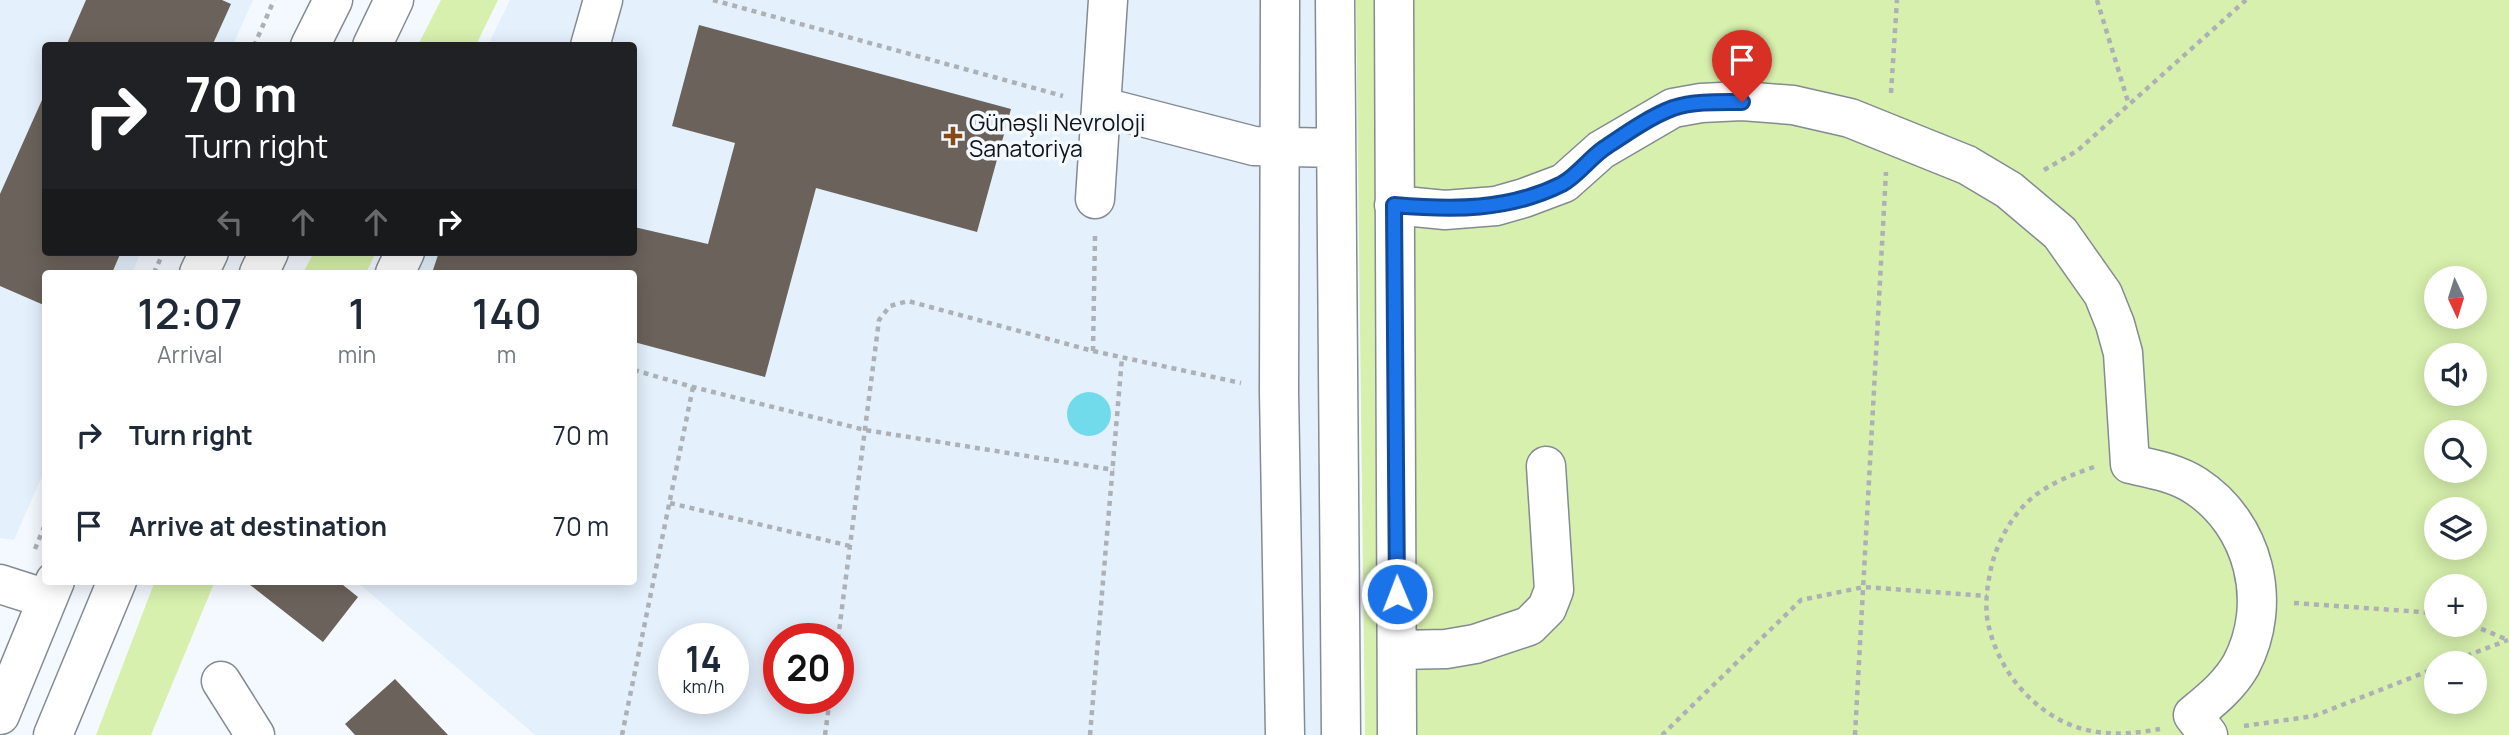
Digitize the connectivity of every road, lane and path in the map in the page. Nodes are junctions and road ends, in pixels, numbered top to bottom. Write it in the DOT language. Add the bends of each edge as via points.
graph roads {
  1 [pos="274,0"];
  2 [pos="333,0"];
  3 [pos="394,0"];
  4 [pos="603,0"];
  5 [pos="713,0"];
  6 [pos="1108,0"];
  7 [pos="1280,0"];
  8 [pos="1335,0"];
  9 [pos="1394,0"];
  10 [pos="1897,0"];
  11 [pos="2097,0"];
  12 [pos="2246,0"];
  13 [pos="256,42"];
  14 [pos="312,42"];
  15 [pos="374,42"];
  16 [pos="591,42"];
  17 [pos="2129,104"];
  18 [pos="1103,107"];
  19 [pos="1888,133"];
  20 [pos="1281,148"];
  21 [pos="1336,148"];
  22 [pos="2009,190"];
  23 [pos="1095,200"];
  24 [pos="1394,205"];
  25 [pos="1093,351"];
  26 [pos="1122,357"];
  27 [pos="637,371"];
  28 [pos="693,387"];
  29 [pos="1279,392"];
  30 [pos="865,430"];
  31 [pos="2130,464"];
  32 [pos="1546,466"];
  33 [pos="1114,470"];
  34 [pos="670,503"];
  35 [pos="850,546"];
  36 [pos="0,584"];
  37 [pos="1864,587"];
  38 [pos="115,588"];
  39 [pos="51,590"];
  40 [pos="1987,596"];
  41 [pos="2258,601"];
  42 [pos="2424,612"];
  43 [pos="840,623"];
  44 [pos="2487,631"];
  45 [pos="2508,640"];
  46 [pos="1398,650"];
  47 [pos="2479,651"];
  48 [pos="2424,673"];
  49 [pos="221,681"];
  50 [pos="828,714"];
  51 [pos="0,715"];
  52 [pos="2202,727"];
  53 [pos="2110,734"];
  54 [pos="53,735"];
  55 [pos="255,735"];
  56 [pos="622,735"];
  57 [pos="825,735"];
  58 [pos="1090,735"];
  59 [pos="1285,735"];
  60 [pos="1341,735"];
  61 [pos="1397,735"];
  62 [pos="1662,735"];
  63 [pos="1855,735"];
  1 -- 13 [label="path"];
  2 -- 14 [label="street"];
  3 -- 15 [label="street"];
  4 -- 16 [label="street"];
  5 -- 18 [label="path"];
  6 -- 18 [label="street"];
  7 -- 20 [label="street"];
  8 -- 21 [label="street"];
  9 -- 24 [label="street"];
  10 -- 19 [label="path"];
  11 -- 17 [label="path"];
  12 -- 17 [label="path"];
  17 -- 22 [label="path" via="2077,151"];
  18 -- 20 [label="street" via="1254,146"];
  18 -- 23 [label="street"];
  19 -- 22 [label="street" via="1967,165"];
  19 -- 24 [label="street" via="1850,118 1793,105 1700,103 1673,108 1601,150 1564,183 1524,198 1496,206 1445,210"];
  19 -- 37 [label="path"];
  20 -- 21 [label="street"];
  20 -- 29 [label="street"];
  21 -- 60 [label="street"];
  22 -- 31 [label="street" via="2060,233 2103,294 2123,353"];
  23 -- 25 [label="path"];
  24 -- 46 [label="street"];
  25 -- 26 [label="path"];
  25 -- 30 [label="path" via="908,301 890,306 879,320"];
  26 -- 29 [label="path"];
  26 -- 33 [label="path"];
  27 -- 28 [label="path"];
  28 -- 30 [label="path"];
  28 -- 34 [label="path"];
  29 -- 59 [label="street"];
  30 -- 33 [label="path"];
  30 -- 35 [label="path"];
  31 -- 40 [label="path" via="2096,467 2064,477 2035,495 2012,520 1996,549"];
  31 -- 41 [label="street" via="2164,471 2195,485 2221,507 2242,534 2254,566"];
  32 -- 46 [label="street" via="1554,590 1547,608 1529,626 1475,644"];
  33 -- 58 [label="path"];
  34 -- 35 [label="path"];
  34 -- 56 [label="path"];
  35 -- 43 [label="path"];
  36 -- 39 [label="street"];
  37 -- 40 [label="path"];
  37 -- 62 [label="path" via="1801,600"];
  37 -- 63 [label="path"];
  38 -- 54 [label="street"];
  39 -- 51 [label="street"];
  40 -- 53 [label="path" via="1996,648 2012,678 2034,703 2063,721"];
  41 -- 42 [label="path"];
  41 -- 52 [label="street" via="2253,634 2240,666"];
  44 -- 45 [label="path"];
  45 -- 47 [label="path"];
  46 -- 61 [label="street"];
  48 -- 52 [label="path" via="2314,716"];
  49 -- 55 [label="street"];
  50 -- 57 [label="path"];
  52 -- 53 [label="path"];
}
